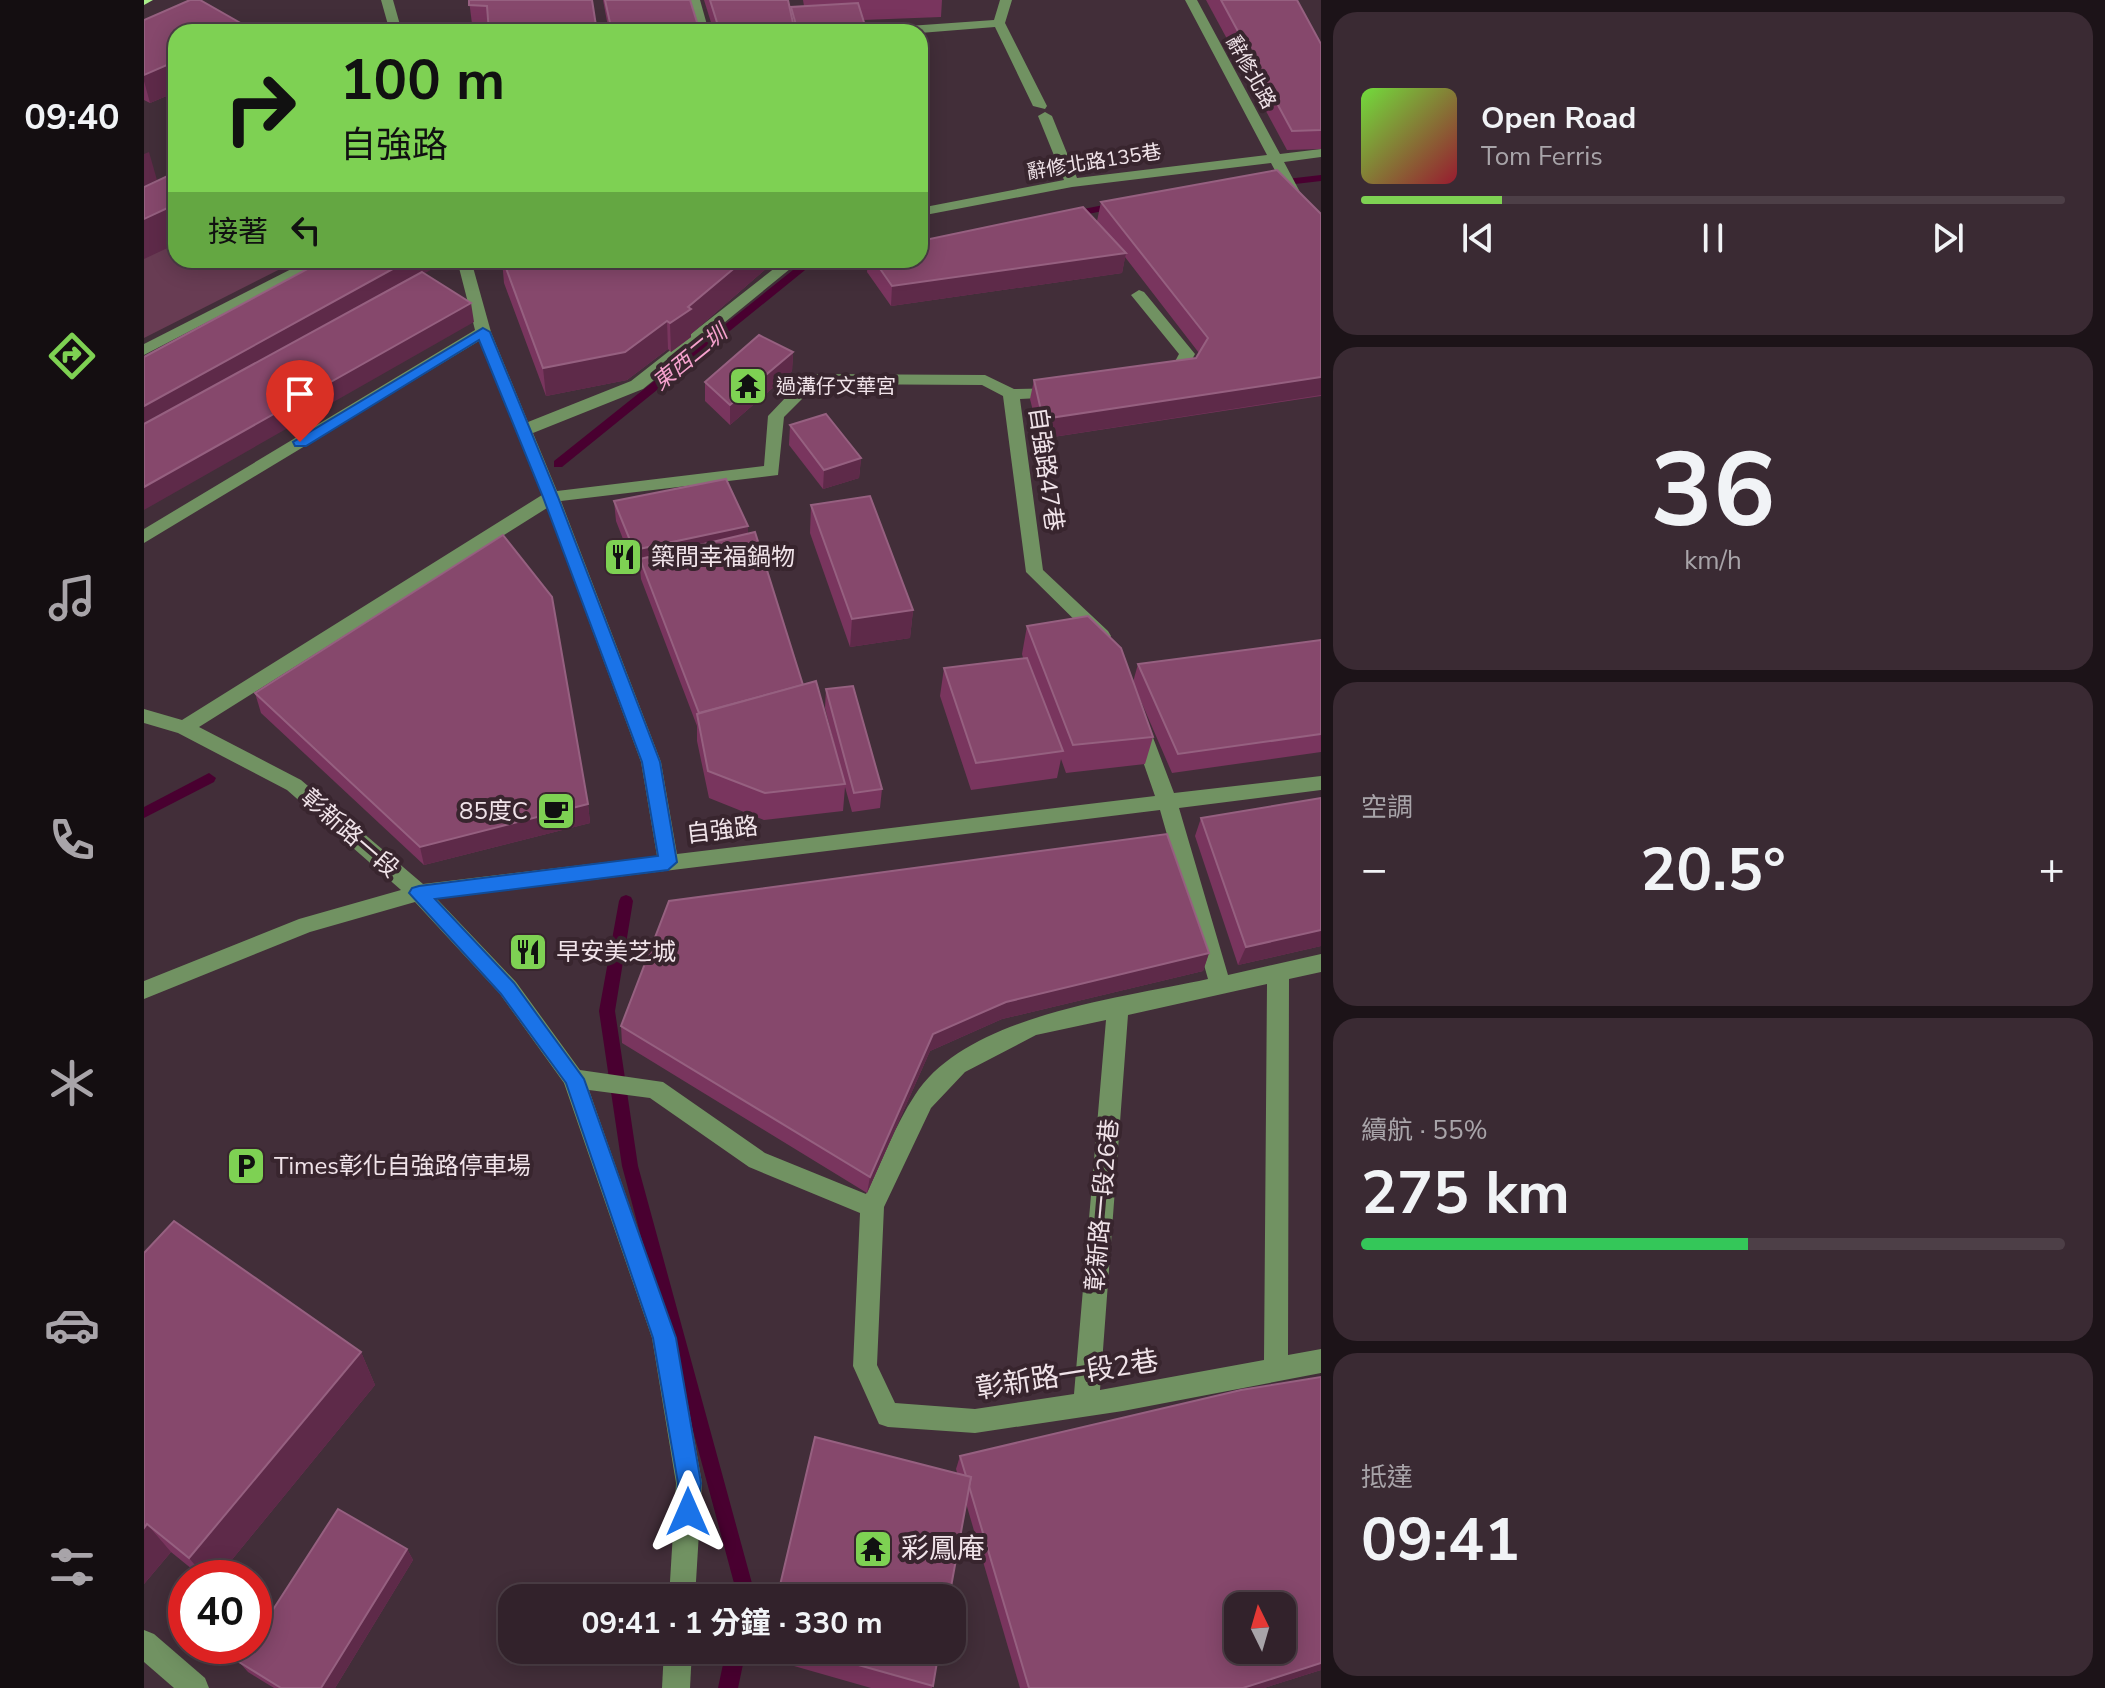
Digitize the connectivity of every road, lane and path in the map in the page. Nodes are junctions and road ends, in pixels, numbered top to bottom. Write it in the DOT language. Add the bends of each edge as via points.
graph roads {
  1 [pos="387,0"];
  2 [pos="694,0"];
  3 [pos="1006,0"];
  4 [pos="1191,0"];
  5 [pos="999,23"];
  6 [pos="394,24"];
  7 [pos="701,24"];
  8 [pos="928,28"];
  9 [pos="1321,153"];
  10 [pos="1276,160"];
  11 [pos="1072,183"];
  12 [pos="928,210"];
  13 [pos="1321,226"];
  14 [pos="304,268"];
  15 [pos="466,268"];
  16 [pos="784,268"];
  17 [pos="1139,295"];
  18 [pos="483,332"];
  19 [pos="144,350"];
  20 [pos="1150,376"];
  21 [pos="1080,389"];
  22 [pos="1011,394"];
  23 [pos="524,430"];
  24 [pos="551,497"];
  25 [pos="144,537"];
  26 [pos="1112,647"];
  27 [pos="1132,703"];
  28 [pos="144,716"];
  29 [pos="184,728"];
  30 [pos="1321,783"];
  31 [pos="1167,802"];
  32 [pos="668,862"];
  33 [pos="419,893"];
  34 [pos="1321,963"];
  35 [pos="1278,972"];
  36 [pos="1220,984"];
  37 [pos="144,990"];
  38 [pos="1118,1007"];
  39 [pos="574,1079"];
  40 [pos="872,1207"];
  41 [pos="1321,1361"];
  42 [pos="1276,1369"];
  43 [pos="1086,1404"];
  44 [pos="683,1584"];
  45 [pos="144,1644"];
  46 [pos="677,1664"];
  47 [pos="195,1688"];
  48 [pos="676,1688"];
  1 -- 6 [label="street"];
  2 -- 7 [label="street"];
  3 -- 5 [label="street"];
  4 -- 10 [label="street, 辭修北路"];
  5 -- 8 [label="street"];
  5 -- 11 [label="street"];
  9 -- 10 [label="street, 辭修北路135巷"];
  10 -- 11 [label="street, 辭修北路135巷"];
  10 -- 13 [label="street, 辭修北路"];
  11 -- 12 [label="street, 辭修北路135巷"];
  14 -- 19 [label="street"];
  15 -- 18 [label="street"];
  16 -- 23 [label="street" via="637,385"];
  17 -- 20 [label="street" via="1187,354 1178,371"];
  18 -- 23 [label="street"];
  18 -- 25 [label="street"];
  21 -- 22 [label="street"];
  22 -- 24 [label="street, 自強路47巷" via="985,380 813,379 776,416 772,471"];
  22 -- 26 [label="street, 自強路47巷" via="1035,572"];
  23 -- 24 [label="street"];
  24 -- 29 [label="street"];
  24 -- 32 [label="street" via="651,762"];
  27 -- 31 [label="street"];
  28 -- 29 [label="street, 彰新路一段"];
  29 -- 33 [label="street, 彰新路一段" via="294,785"];
  30 -- 31 [label="street, 自強路"];
  31 -- 32 [label="street, 自強路"];
  31 -- 36 [label="street"];
  32 -- 33 [label="street, 自強路"];
  33 -- 37 [label="street, 自強路" via="306,925"];
  33 -- 39 [label="street, 彰新路一段" via="508,988"];
  34 -- 35 [label="street"];
  35 -- 36 [label="street"];
  35 -- 42 [label="street"];
  36 -- 38 [label="street"];
  38 -- 40 [label="street" via="1032,1027 957,1065 923,1101"];
  38 -- 43 [label="street, 彰新路一段26巷"];
  39 -- 40 [label="street" via="655,1089 757,1160"];
  39 -- 44 [label="street, 彰新路一段" via="664,1338 689,1483"];
  40 -- 43 [label="street, 彰新路一段2巷" via="865,1366 888,1415 975,1421"];
  41 -- 42 [label="street, 彰新路一段2巷"];
  42 -- 43 [label="street, 彰新路一段2巷"];
  45 -- 47 [label="street"];
  46 -- 48 [label="street"];
}
